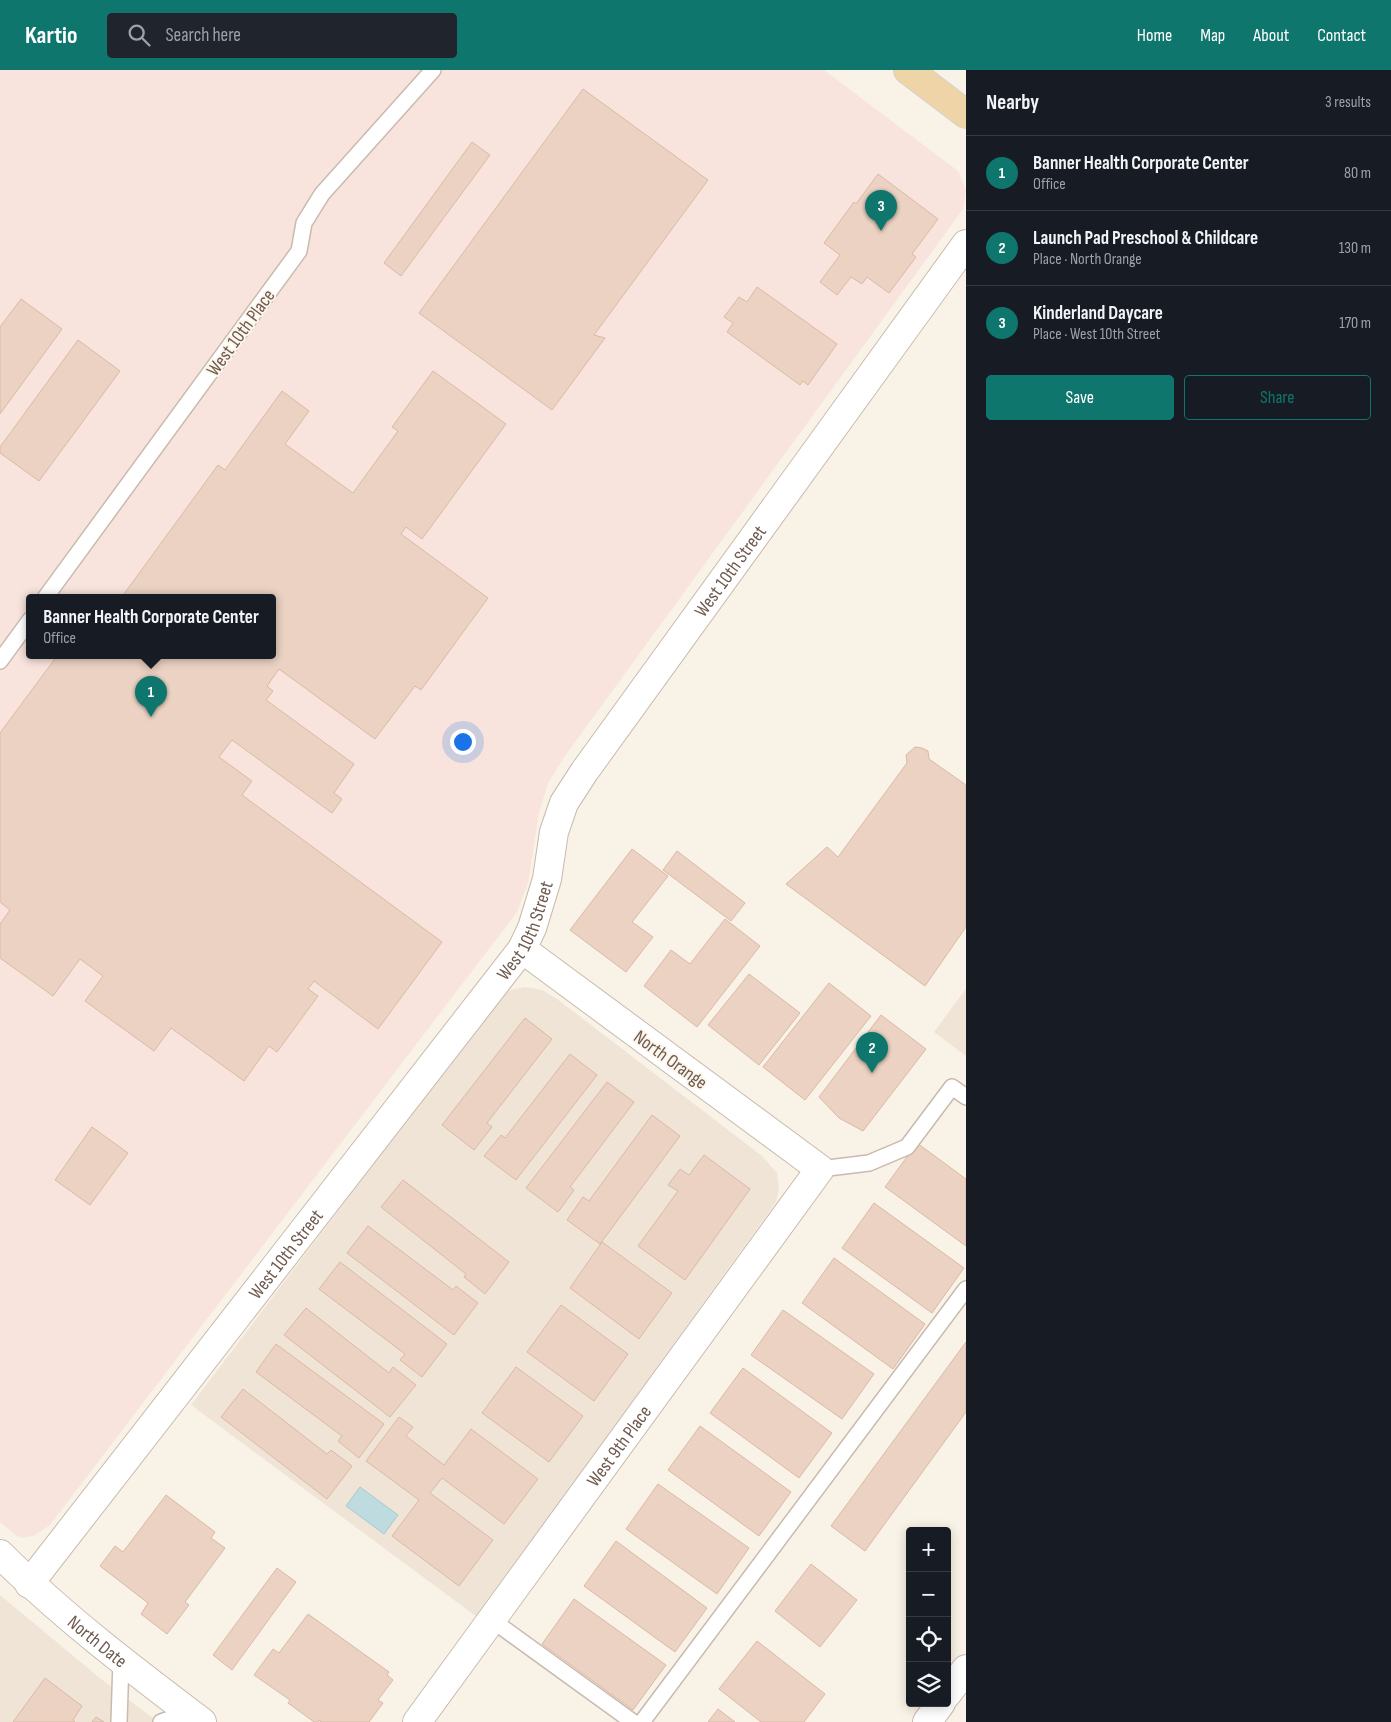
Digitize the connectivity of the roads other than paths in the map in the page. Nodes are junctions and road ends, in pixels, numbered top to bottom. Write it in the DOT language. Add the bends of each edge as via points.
graph roads {
  1 [pos="433,70"];
  2 [pos="908,70"];
  3 [pos="966,114"];
  4 [pos="966,244"];
  5 [pos="48,594"];
  6 [pos="26,625"];
  7 [pos="0,660"];
  8 [pos="522,949"];
  9 [pos="966,1096"];
  10 [pos="820,1169"];
  11 [pos="966,1289"];
  12 [pos="0,1554"];
  13 [pos="30,1584"];
  14 [pos="492,1620"];
  15 [pos="121,1660"];
  16 [pos="966,1668"];
  17 [pos="951,1689"];
  18 [pos="938,1707"];
  19 [pos="196,1717"];
  20 [pos="119,1722"];
  21 [pos="161,1722"];
  22 [pos="417,1722"];
  23 [pos="633,1722"];
  24 [pos="642,1722"];
  25 [pos="927,1722"];
  1 -- 5 [label="lane, West 10th Place" via="322,194 304,223 299,251"];
  2 -- 3 [label="main road"];
  4 -- 8 [label="street, West 10th Street" via="564,803 554,832 547,879"];
  6 -- 7 [label="lane"];
  8 -- 10 [label="street, North Orange"];
  8 -- 13 [label="street, West 10th Street"];
  9 -- 10 [label="lane" via="952,1087 907,1147 869,1164"];
  10 -- 14 [label="street, West 9th Place"];
  11 -- 24 [label="lane"];
  12 -- 13 [label="street, North Date"];
  13 -- 15 [label="street, North Date"];
  14 -- 22 [label="street, West 9th Place"];
  14 -- 23 [label="lane"];
  15 -- 19 [label="street, North Date"];
  15 -- 20 [label="lane"];
  16 -- 17 [label="street"];
  18 -- 25 [label="street"];
  19 -- 21 [label="lane"];
}
